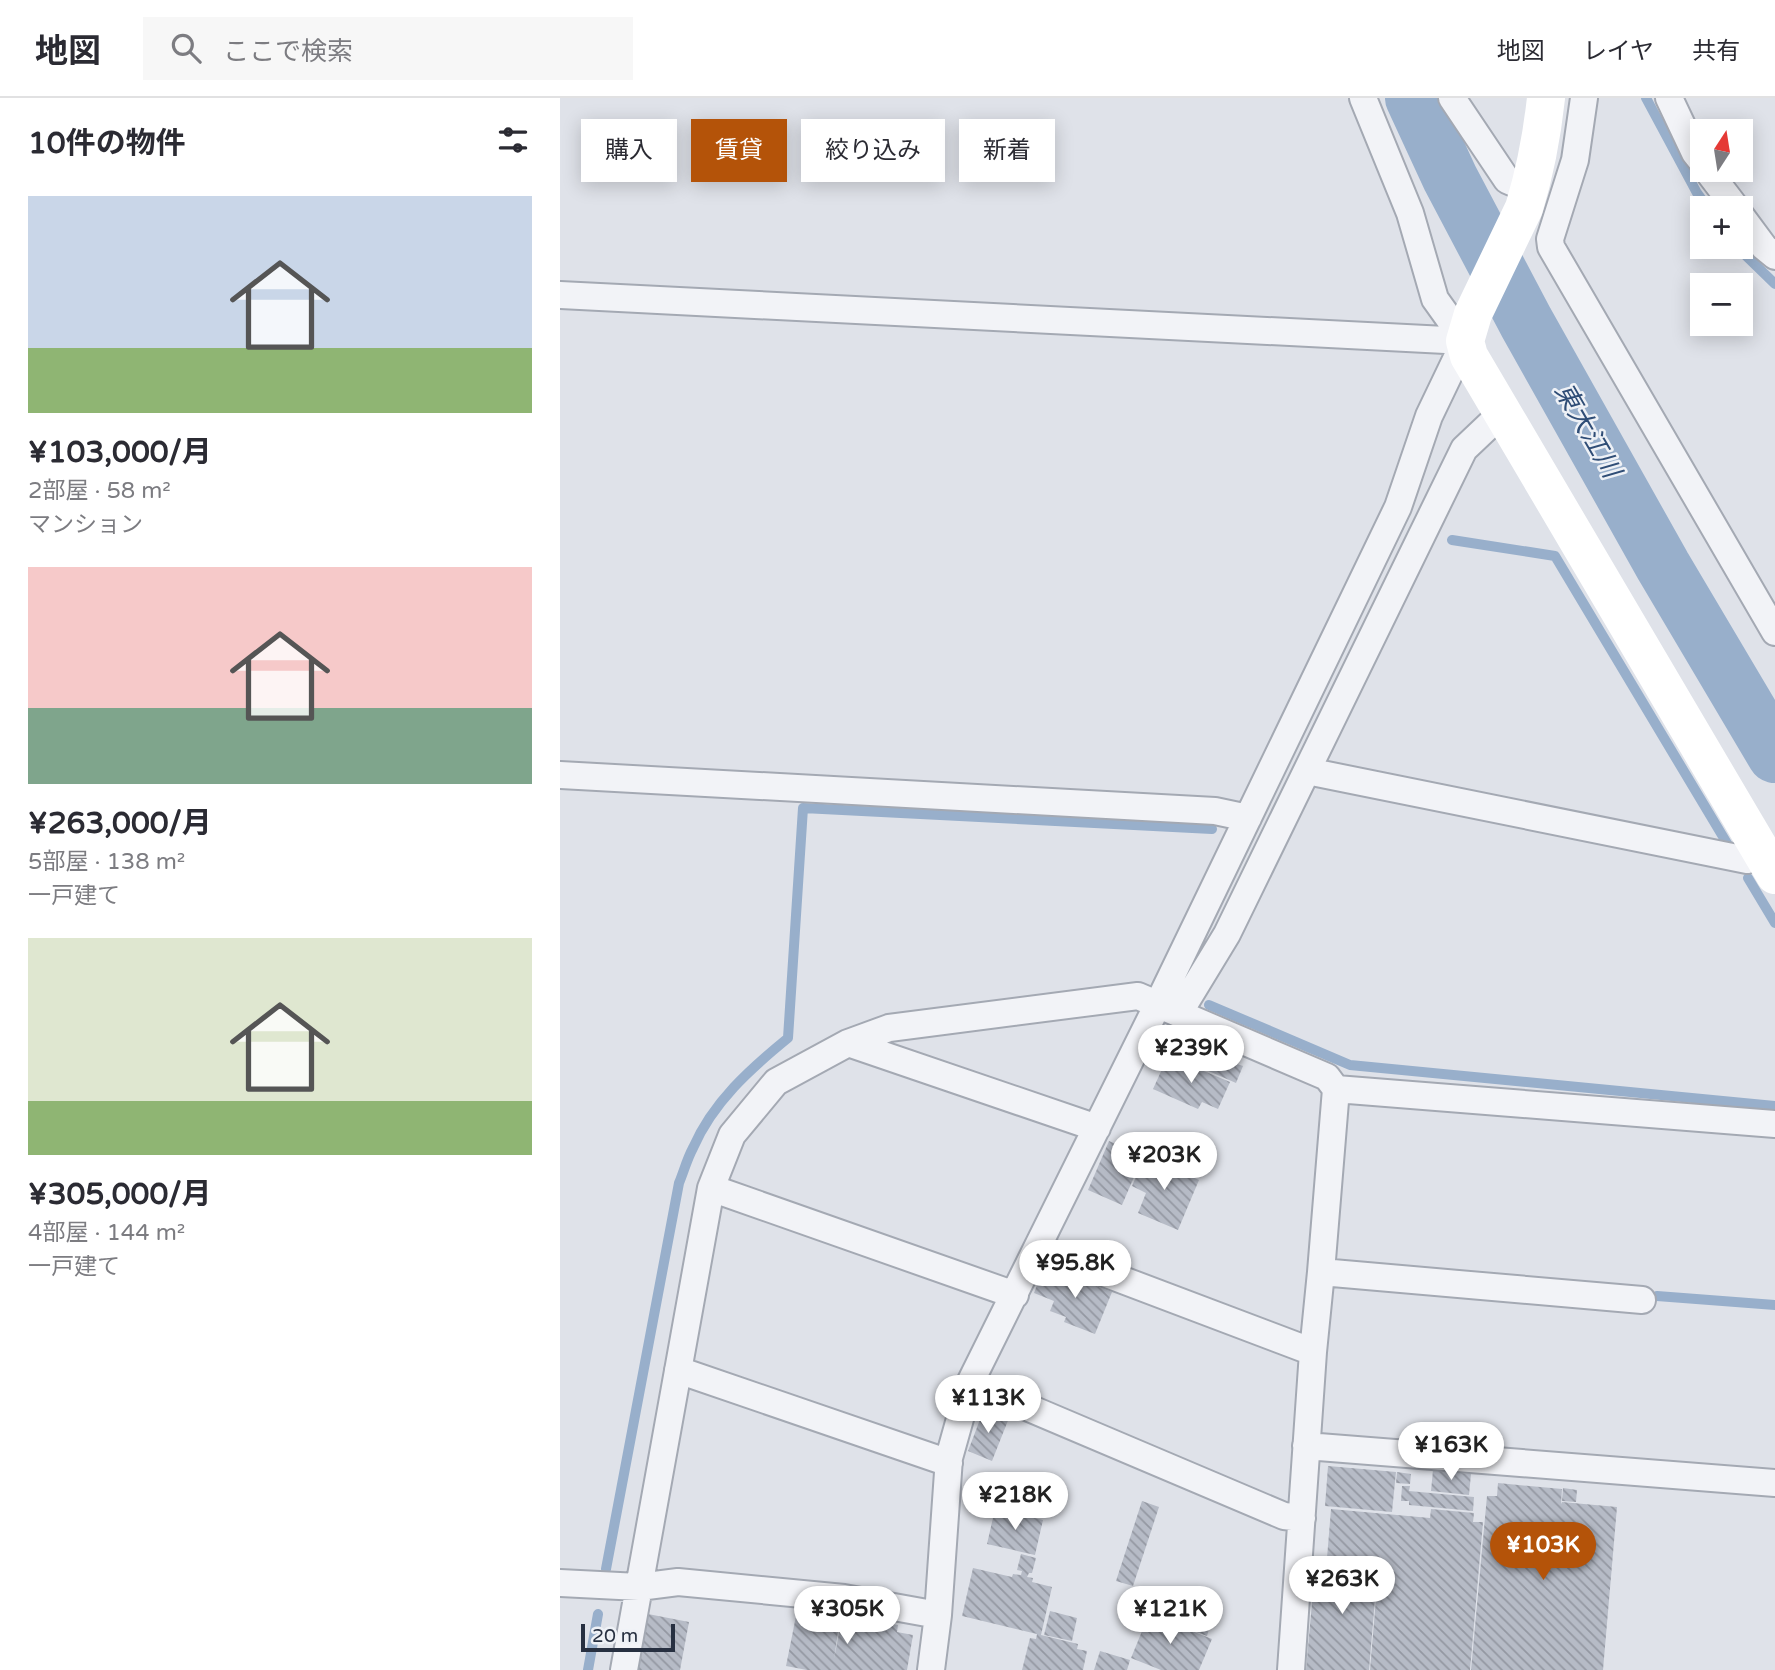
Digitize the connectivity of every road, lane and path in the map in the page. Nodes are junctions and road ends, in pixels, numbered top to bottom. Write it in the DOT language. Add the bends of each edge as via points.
graph roads {
  1 [pos="1363,98"];
  2 [pos="1452,98"];
  3 [pos="1546,98"];
  4 [pos="1584,98"];
  5 [pos="1669,98"];
  6 [pos="1690,142"];
  7 [pos="1716,182"];
  8 [pos="1727,196"];
  9 [pos="1527,199"];
  10 [pos="1753,232"];
  11 [pos="1775,256"];
  12 [pos="560,295"];
  13 [pos="1469,328"];
  14 [pos="1502,413"];
  15 [pos="1775,632"];
  16 [pos="1307,771"];
  17 [pos="560,775"];
  18 [pos="1248,818"];
  19 [pos="1769,865"];
  20 [pos="1168,1009"];
  21 [pos="848,1042"];
  22 [pos="1336,1089"];
  23 [pos="1775,1124"];
  24 [pos="1097,1128"];
  25 [pos="711,1188"];
  26 [pos="1038,1248"];
  27 [pos="1321,1272"];
  28 [pos="1015,1295"];
  29 [pos="1642,1300"];
  30 [pos="1313,1352"];
  31 [pos="678,1370"];
  32 [pos="970,1383"];
  33 [pos="1306,1446"];
  34 [pos="949,1463"];
  35 [pos="1775,1483"];
  36 [pos="1302,1518"];
  37 [pos="560,1583"];
  38 [pos="639,1587"];
  39 [pos="938,1615"];
  40 [pos="624,1670"];
  41 [pos="931,1670"];
  42 [pos="1292,1670"];
  1 -- 13 [label="street" via="1410,213 1435,299"];
  2 -- 9 [label="street" via="1507,180"];
  3 -- 9 [label="street"];
  4 -- 15 [label="street" via="1575,160 1551,247"];
  5 -- 6 [label="street"];
  7 -- 8 [label="street"];
  9 -- 13 [label="street"];
  10 -- 11 [label="street"];
  12 -- 13 [label="street"];
  13 -- 14 [label="street" via="1469,356"];
  13 -- 18 [label="street" via="1429,416 1398,507"];
  14 -- 16 [label="street" via="1464,449"];
  14 -- 19 [label="street"];
  16 -- 19 [label="street"];
  16 -- 20 [label="street" via="1227,934"];
  17 -- 18 [label="street" via="1215,811"];
  18 -- 20 [label="street"];
  20 -- 21 [label="street" via="1138,996 889,1028"];
  20 -- 22 [label="street" via="1327,1077"];
  20 -- 24 [label="street"];
  21 -- 24 [label="street"];
  21 -- 25 [label="street" via="776,1082 732,1135"];
  22 -- 23 [label="street"];
  22 -- 27 [label="street"];
  24 -- 26 [label="street"];
  25 -- 28 [label="street"];
  25 -- 31 [label="street"];
  26 -- 28 [label="street"];
  26 -- 30 [label="street"];
  27 -- 29 [label="street"];
  27 -- 30 [label="street"];
  28 -- 32 [label="street"];
  30 -- 33 [label="street"];
  31 -- 34 [label="street"];
  31 -- 38 [label="street"];
  32 -- 34 [label="street"];
  32 -- 36 [label="street" via="1284,1516"];
  33 -- 35 [label="street"];
  33 -- 36 [label="street"];
  34 -- 39 [label="street"];
  36 -- 42 [label="street"];
  37 -- 38 [label="street"];
  38 -- 39 [label="street" via="678,1582 844,1598"];
  38 -- 40 [label="street"];
  39 -- 41 [label="street"];
}
